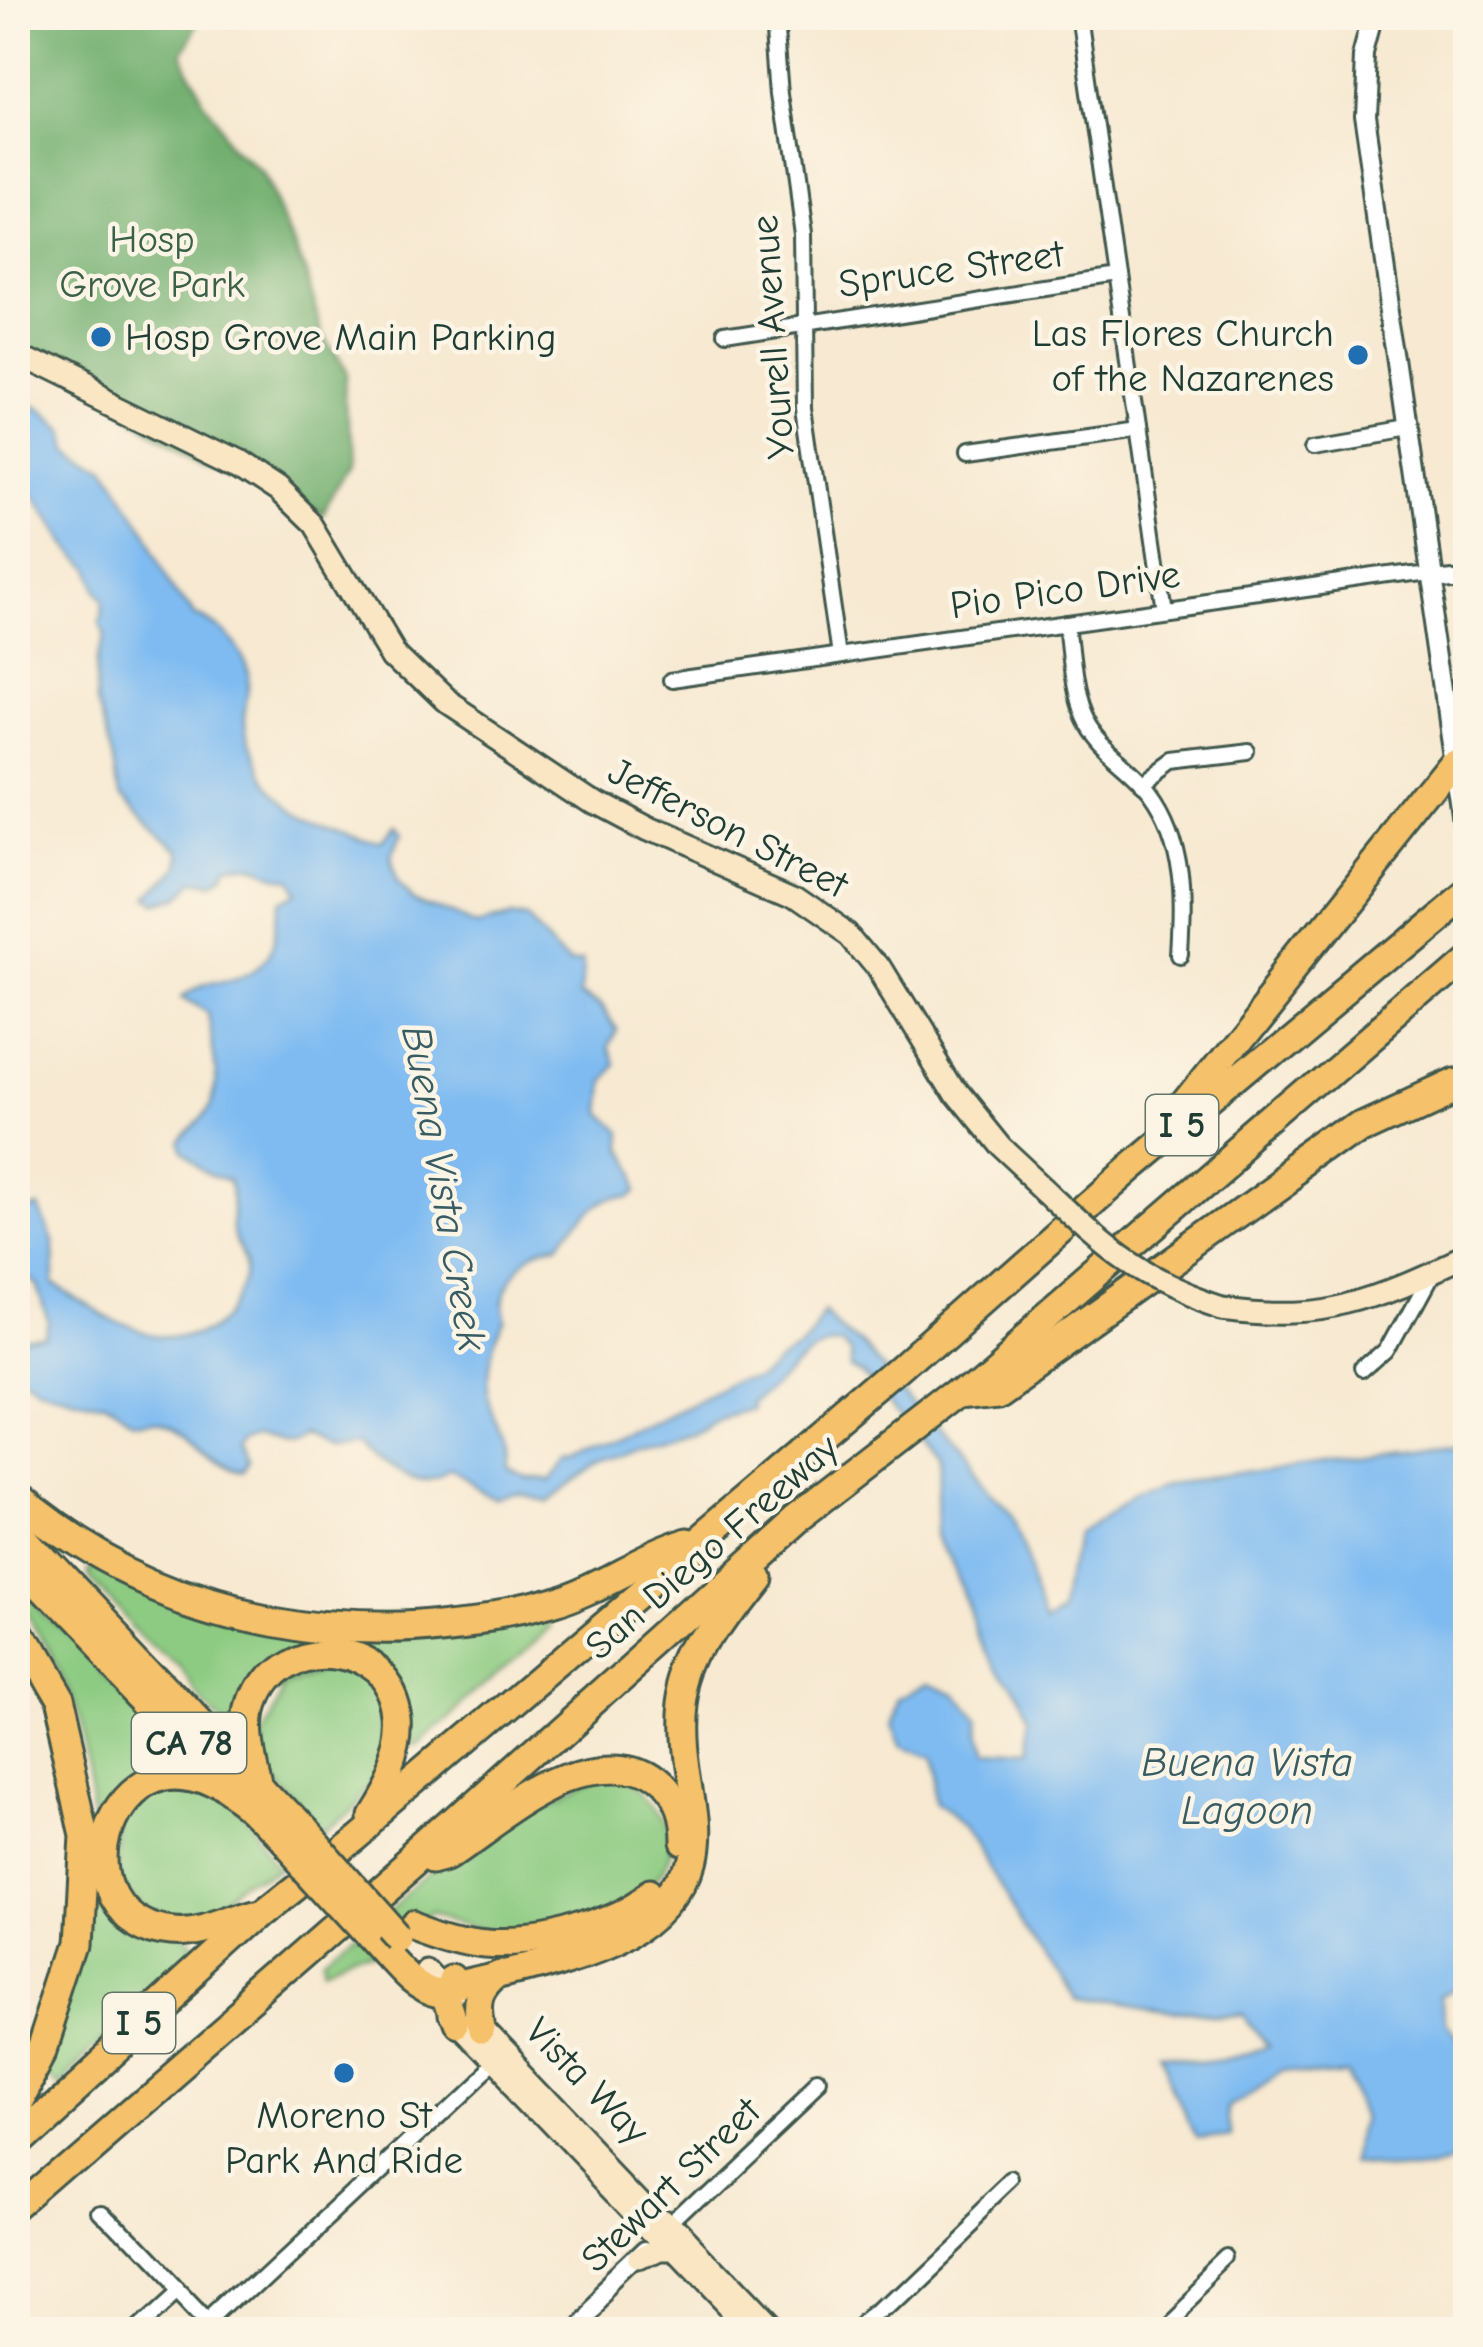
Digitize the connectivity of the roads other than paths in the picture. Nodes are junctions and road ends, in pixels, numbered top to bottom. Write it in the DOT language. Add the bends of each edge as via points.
graph roads {
  1 [pos="22,15"];
  2 [pos="777,15"];
  3 [pos="1078,15"];
  4 [pos="1378,15"];
  5 [pos="15,22"];
  6 [pos="1116,278"];
  7 [pos="802,325"];
  8 [pos="725,339"];
  9 [pos="15,353"];
  10 [pos="1407,428"];
  11 [pos="1138,430"];
  12 [pos="1315,444"];
  13 [pos="965,454"];
  14 [pos="1468,568"];
  15 [pos="1427,572"];
  16 [pos="1164,609"];
  17 [pos="1066,623"];
  18 [pos="841,655"];
  19 [pos="672,679"];
  20 [pos="1251,752"];
  21 [pos="1462,762"];
  22 [pos="1143,784"];
  23 [pos="1468,839"];
  24 [pos="1468,886"];
  25 [pos="1468,954"];
  26 [pos="1181,955"];
  27 [pos="1468,1080"];
  28 [pos="1134,1166"];
  29 [pos="1468,1256"];
  30 [pos="1433,1272"];
  31 [pos="1364,1374"];
  32 [pos="963,1390"];
  33 [pos="15,1495"];
  34 [pos="795,1520"];
  35 [pos="15,1526"];
  36 [pos="702,1541"];
  37 [pos="15,1562"];
  38 [pos="15,1636"];
  39 [pos="255,1797"];
  40 [pos="290,1833"];
  41 [pos="357,1835"];
  42 [pos="415,1862"];
  43 [pos="263,1910"];
  44 [pos="560,1934"];
  45 [pos="398,1936"];
  46 [pos="422,1975"];
  47 [pos="501,1976"];
  48 [pos="448,1991"];
  49 [pos="469,2027"];
  50 [pos="491,2061"];
  51 [pos="823,2085"];
  52 [pos="15,2102"];
  53 [pos="554,2112"];
  54 [pos="15,2137"];
  55 [pos="1017,2182"];
  56 [pos="15,2209"];
  57 [pos="104,2217"];
  58 [pos="670,2239"];
  59 [pos="1232,2258"];
  60 [pos="642,2260"];
  61 [pos="176,2292"];
  62 [pos="211,2329"];
  63 [pos="132,2332"];
  64 [pos="565,2332"];
  65 [pos="750,2332"];
  66 [pos="771,2332"];
  67 [pos="860,2332"];
  68 [pos="1154,2332"];
  1 -- 5 [label="main road"];
  2 -- 7 [label="street, Yourell Avenue" via="803,235"];
  3 -- 6 [label="street"];
  4 -- 10 [label="street" via="1366,56 1364,121"];
  6 -- 7 [label="street, Spruce Street"];
  6 -- 11 [label="street"];
  7 -- 8 [label="street, Spruce Street"];
  7 -- 18 [label="street, Yourell Avenue" via="805,408"];
  9 -- 30 [label="main road, Jefferson Street, bridge" via="278,489 315,525 390,650 446,703 592,801 794,893 851,934 998,1146 1124,1262 1223,1306 1320,1311"];
  10 -- 12 [label="street"];
  10 -- 15 [label="street"];
  11 -- 13 [label="street"];
  11 -- 16 [label="street"];
  14 -- 15 [label="street, Pio Pico Drive"];
  15 -- 16 [label="street, Pio Pico Drive"];
  15 -- 21 [label="street"];
  16 -- 17 [label="street, Pio Pico Drive"];
  17 -- 18 [label="street, Pio Pico Drive"];
  17 -- 22 [label="street" via="1079,712"];
  18 -- 19 [label="street, Pio Pico Drive"];
  20 -- 22 [label="street" via="1174,761"];
  21 -- 23 [label="street"];
  21 -- 28 [label="highway"];
  22 -- 26 [label="street" via="1172,830"];
  24 -- 28 [label="highway, San Diego Freeway / I 5"];
  25 -- 32 [label="highway, San Diego Freeway / I 5"];
  27 -- 32 [label="highway" via="1364,1124 998,1386"];
  28 -- 36 [label="highway, San Diego Freeway / I 5"];
  29 -- 30 [label="main road, Jefferson Street"];
  30 -- 31 [label="street" via="1390,1351"];
  32 -- 34 [label="highway, San Diego Freeway / I 5"];
  33 -- 36 [label="highway" via="127,1570 172,1590 256,1616 352,1628 441,1626 554,1603"];
  34 -- 42 [label="highway, San Diego Freeway / I 5"];
  34 -- 47 [label="highway" via="691,1669 682,1740 694,1857 679,1893 597,1948"];
  35 -- 39 [label="highway, CA 78"];
  36 -- 41 [label="highway, San Diego Freeway / I 5"];
  37 -- 39 [label="highway, CA 78"];
  38 -- 52 [label="highway" via="56,1705 85,1835 79,1943 46,2044"];
  39 -- 40 [label="highway, CA 78"];
  39 -- 41 [label="highway" via="248,1724 260,1684 306,1651 359,1655 389,1682 403,1718 393,1773"];
  39 -- 43 [label="highway" via="195,1778 154,1781 110,1820 104,1862 123,1907 158,1929 186,1933"];
  40 -- 45 [label="highway, CA 78, bridge"];
  40 -- 45 [label="highway, Vista Way / CA 78, bridge"];
  41 -- 43 [label="highway, San Diego Freeway / I 5"];
  42 -- 44 [label="highway" via="449,1852 561,1778 591,1767 636,1772 663,1796 678,1827 667,1880 633,1911"];
  42 -- 56 [label="highway, San Diego Freeway / I 5"];
  43 -- 54 [label="highway, San Diego Freeway / I 5"];
  44 -- 45 [label="highway" via="484,1944"];
  44 -- 48 [label="highway" via="536,1951 466,1970"];
  45 -- 46 [label="highway, Vista Way"];
  46 -- 48 [label="highway" via="433,1993"];
  46 -- 49 [label="main road, Vista Way"];
  47 -- 48 [label="highway"];
  47 -- 49 [label="highway"];
  48 -- 49 [label="highway" via="450,2016"];
  49 -- 50 [label="main road, Vista Way"];
  49 -- 53 [label="main road, Vista Way"];
  50 -- 53 [label="main road, Vista Way"];
  50 -- 62 [label="street"];
  51 -- 58 [label="street, Stewart Street"];
  53 -- 58 [label="main road, Vista Way"];
  55 -- 67 [label="street"];
  57 -- 61 [label="street"];
  58 -- 60 [label="main road"];
  58 -- 65 [label="main road, Vista Way"];
  58 -- 66 [label="main road, Vista Way"];
  59 -- 68 [label="street"];
  60 -- 64 [label="street, Stewart Street"];
  61 -- 62 [label="street"];
  61 -- 63 [label="street"];
}
